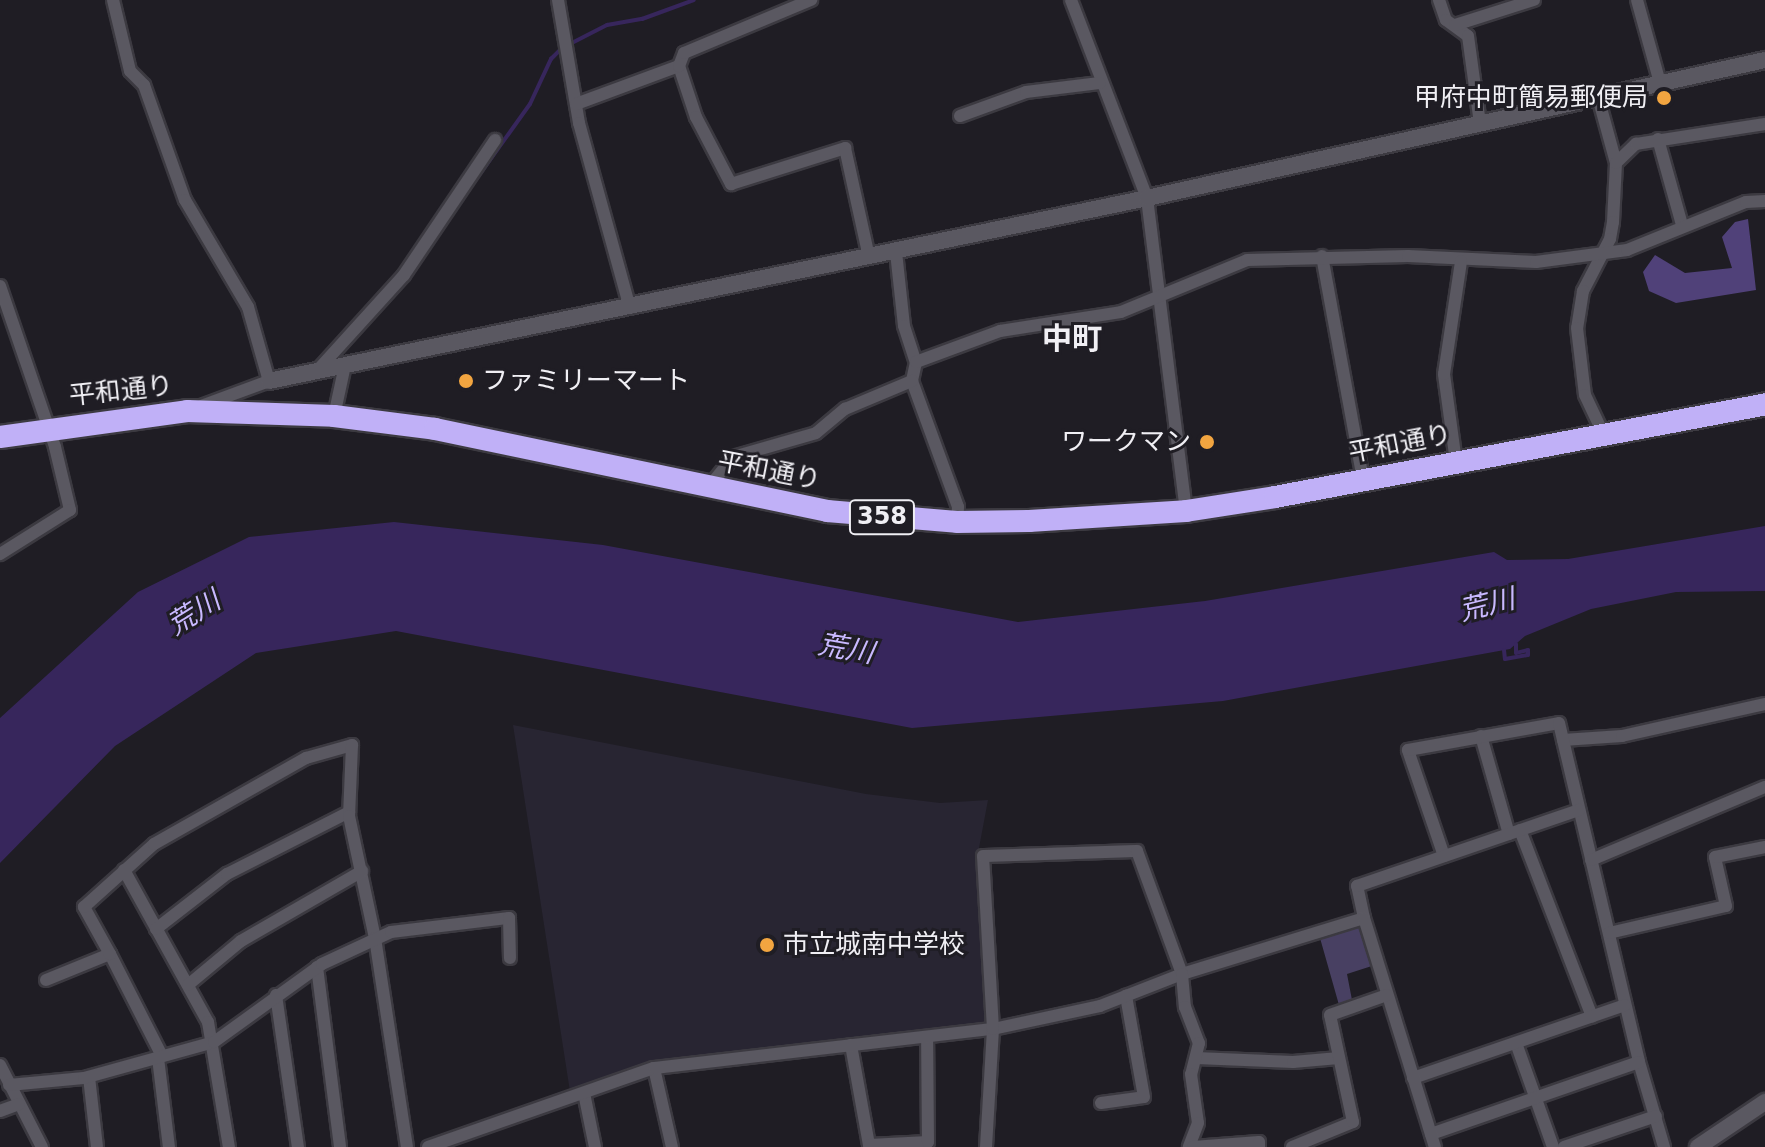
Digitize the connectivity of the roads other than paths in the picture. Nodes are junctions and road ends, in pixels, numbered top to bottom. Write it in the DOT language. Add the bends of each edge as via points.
graph roads {
  1 [pos="113,0"];
  2 [pos="558,0"];
  3 [pos="811,0"];
  4 [pos="1071,0"];
  5 [pos="1439,0"];
  6 [pos="1534,0"];
  7 [pos="1637,0"];
  8 [pos="1455,25"];
  9 [pos="1765,60"];
  10 [pos="679,66"];
  11 [pos="1099,83"];
  12 [pos="1660,83"];
  13 [pos="1598,97"];
  14 [pos="576,104"];
  15 [pos="960,116"];
  16 [pos="1480,124"];
  17 [pos="1765,124"];
  18 [pos="1658,139"];
  19 [pos="495,140"];
  20 [pos="1616,163"];
  21 [pos="1147,198"];
  22 [pos="1765,201"];
  23 [pos="1682,225"];
  24 [pos="896,252"];
  25 [pos="1598,254"];
  26 [pos="1322,256"];
  27 [pos="869,257"];
  28 [pos="1461,261"];
  29 [pos="0,286"];
  30 [pos="1162,297"];
  31 [pos="630,308"];
  32 [pos="916,362"];
  33 [pos="345,365"];
  34 [pos="316,372"];
  35 [pos="269,381"];
  36 [pos="912,381"];
  37 [pos="1765,404"];
  38 [pos="187,411"];
  39 [pos="334,416"];
  40 [pos="45,428"];
  41 [pos="1603,433"];
  42 [pos="0,437"];
  43 [pos="1456,462"];
  44 [pos="1363,479"];
  45 [pos="708,488"];
  46 [pos="1186,511"];
  47 [pos="957,522"];
  48 [pos="0,554"];
  49 [pos="1765,704"];
  50 [pos="1481,736"];
  51 [pos="1563,740"];
  52 [pos="1765,787"];
  53 [pos="1579,810"];
  54 [pos="349,812"];
  55 [pos="1515,832"];
  56 [pos="1765,847"];
  57 [pos="1444,856"];
  58 [pos="1591,860"];
  59 [pos="124,870"];
  60 [pos="362,871"];
  61 [pos="1364,918"];
  62 [pos="156,929"];
  63 [pos="1609,933"];
  64 [pos="375,938"];
  65 [pos="110,954"];
  66 [pos="510,958"];
  67 [pos="317,967"];
  68 [pos="1182,974"];
  69 [pos="46,980"];
  70 [pos="188,985"];
  71 [pos="276,995"];
  72 [pos="1387,995"];
  73 [pos="1126,996"];
  74 [pos="1625,1005"];
  75 [pos="1592,1017"];
  76 [pos="993,1029"];
  77 [pos="927,1037"];
  78 [pos="214,1042"];
  79 [pos="1516,1043"];
  80 [pos="851,1045"];
  81 [pos="160,1057"];
  82 [pos="1196,1058"];
  83 [pos="1339,1058"];
  84 [pos="1639,1062"];
  85 [pos="0,1065"];
  86 [pos="654,1068"];
  87 [pos="89,1077"];
  88 [pos="1413,1078"];
  89 [pos="9,1085"];
  90 [pos="584,1093"];
  91 [pos="1535,1098"];
  92 [pos="1765,1102"];
  93 [pos="1101,1103"];
  94 [pos="19,1104"];
  95 [pos="0,1111"];
  96 [pos="1656,1116"];
  97 [pos="1433,1141"];
  98 [pos="42,1147"];
  99 [pos="97,1147"];
  100 [pos="169,1147"];
  101 [pos="229,1147"];
  102 [pos="298,1147"];
  103 [pos="340,1147"];
  104 [pos="407,1147"];
  105 [pos="428,1147"];
  106 [pos="595,1147"];
  107 [pos="672,1147"];
  108 [pos="986,1147"];
  109 [pos="1191,1147"];
  110 [pos="1259,1147"];
  111 [pos="1292,1147"];
  112 [pos="1553,1147"];
  113 [pos="1564,1147"];
  114 [pos="1664,1147"];
  115 [pos="1698,1147"];
  1 -- 35 [label="street" via="130,71 144,85 185,200 248,307"];
  2 -- 14 [label="street"];
  3 -- 10 [label="street" via="684,53"];
  4 -- 11 [label="street"];
  5 -- 8 [label="street" via="1446,20"];
  6 -- 8 [label="street"];
  7 -- 12 [label="street"];
  8 -- 16 [label="street" via="1468,36"];
  9 -- 12 [label="street"];
  10 -- 14 [label="street"];
  10 -- 27 [label="street" via="696,117 731,184 845,148"];
  11 -- 15 [label="street" via="1026,92"];
  11 -- 21 [label="street"];
  12 -- 13 [label="street"];
  13 -- 16 [label="street"];
  13 -- 20 [label="street"];
  14 -- 31 [label="street"];
  16 -- 21 [label="street"];
  17 -- 18 [label="street"];
  18 -- 20 [label="street" via="1636,144"];
  18 -- 23 [label="street"];
  19 -- 34 [label="street" via="404,275"];
  20 -- 25 [label="street" via="1610,239"];
  21 -- 24 [label="street"];
  21 -- 30 [label="street"];
  22 -- 23 [label="street" via="1746,202"];
  23 -- 25 [label="street" via="1627,250"];
  24 -- 27 [label="street"];
  24 -- 32 [label="street" via="904,326"];
  25 -- 28 [label="street" via="1509,265"];
  25 -- 41 [label="street" via="1583,291 1577,328 1585,395"];
  26 -- 28 [label="street"];
  26 -- 30 [label="street" via="1247,260"];
  26 -- 44 [label="street"];
  27 -- 31 [label="street"];
  28 -- 43 [label="street" via="1444,374"];
  29 -- 40 [label="street"];
  30 -- 32 [label="street" via="1121,312 1000,331"];
  30 -- 46 [label="street" via="1161,340"];
  31 -- 33 [label="street"];
  32 -- 36 [label="street"];
  33 -- 34 [label="street"];
  33 -- 39 [label="street"];
  34 -- 35 [label="street"];
  35 -- 38 [label="street"];
  36 -- 45 [label="street" via="845,409 816,433 733,457"];
  36 -- 47 [label="street" via="958,507"];
  37 -- 41 [label="highway, 平和通り / 358"];
  38 -- 39 [label="highway, 平和通り / 358"];
  38 -- 40 [label="highway, 平和通り / 358"];
  39 -- 45 [label="highway, 平和通り / 358" via="435,429"];
  40 -- 42 [label="highway, 平和通り / 358"];
  40 -- 48 [label="street" via="70,510"];
  41 -- 43 [label="highway, 平和通り / 358"];
  43 -- 44 [label="highway, 平和通り / 358"];
  44 -- 46 [label="highway, 平和通り / 358"];
  45 -- 47 [label="highway, 平和通り / 358" via="827,511"];
  46 -- 47 [label="highway, 平和通り / 358"];
  49 -- 51 [label="street" via="1622,736"];
  50 -- 51 [label="street" via="1559,723"];
  50 -- 55 [label="street"];
  50 -- 57 [label="street" via="1408,750"];
  51 -- 53 [label="street"];
  52 -- 58 [label="street"];
  53 -- 55 [label="street"];
  53 -- 58 [label="street"];
  54 -- 59 [label="street" via="352,745 306,758 222,803 154,844"];
  54 -- 60 [label="street"];
  54 -- 62 [label="street" via="227,874"];
  55 -- 57 [label="street"];
  55 -- 75 [label="street"];
  56 -- 63 [label="street" via="1715,857 1726,906"];
  57 -- 61 [label="street" via="1357,886"];
  58 -- 63 [label="street"];
  59 -- 62 [label="street"];
  59 -- 65 [label="street" via="84,907"];
  60 -- 64 [label="street"];
  60 -- 70 [label="street" via="241,941"];
  61 -- 68 [label="street"];
  61 -- 72 [label="street"];
  62 -- 70 [label="street"];
  63 -- 74 [label="street"];
  64 -- 66 [label="street" via="509,918"];
  64 -- 67 [label="street"];
  64 -- 104 [label="street"];
  65 -- 69 [label="street"];
  65 -- 81 [label="street"];
  67 -- 71 [label="street"];
  67 -- 103 [label="street"];
  68 -- 73 [label="street"];
  68 -- 76 [label="street" via="1137,851 983,856"];
  68 -- 82 [label="street" via="1185,1007 1199,1043"];
  70 -- 78 [label="street"];
  71 -- 78 [label="street"];
  71 -- 102 [label="street"];
  72 -- 83 [label="street" via="1330,1015"];
  72 -- 88 [label="street"];
  73 -- 76 [label="street"];
  73 -- 93 [label="street" via="1144,1097"];
  74 -- 75 [label="street"];
  74 -- 84 [label="street"];
  75 -- 79 [label="street"];
  76 -- 77 [label="street"];
  76 -- 108 [label="street"];
  77 -- 80 [label="street"];
  77 -- 80 [label="street" via="928,1142 869,1145"];
  78 -- 81 [label="street"];
  78 -- 101 [label="street"];
  79 -- 88 [label="street"];
  79 -- 91 [label="street"];
  80 -- 86 [label="street"];
  81 -- 87 [label="street"];
  81 -- 100 [label="street"];
  82 -- 83 [label="street"];
  82 -- 109 [label="street" via="1191,1074 1198,1123"];
  83 -- 111 [label="street" via="1353,1122"];
  84 -- 91 [label="street"];
  84 -- 96 [label="street"];
  85 -- 89 [label="street"];
  86 -- 90 [label="street"];
  86 -- 107 [label="street"];
  87 -- 89 [label="street"];
  87 -- 99 [label="street"];
  88 -- 97 [label="street"];
  89 -- 94 [label="street"];
  90 -- 105 [label="street"];
  90 -- 106 [label="street"];
  91 -- 97 [label="street"];
  91 -- 112 [label="street"];
  92 -- 115 [label="street"];
  94 -- 95 [label="street"];
  94 -- 98 [label="street"];
  96 -- 113 [label="street"];
  96 -- 114 [label="street"];
  109 -- 110 [label="street" via="1259,1142"];
}
